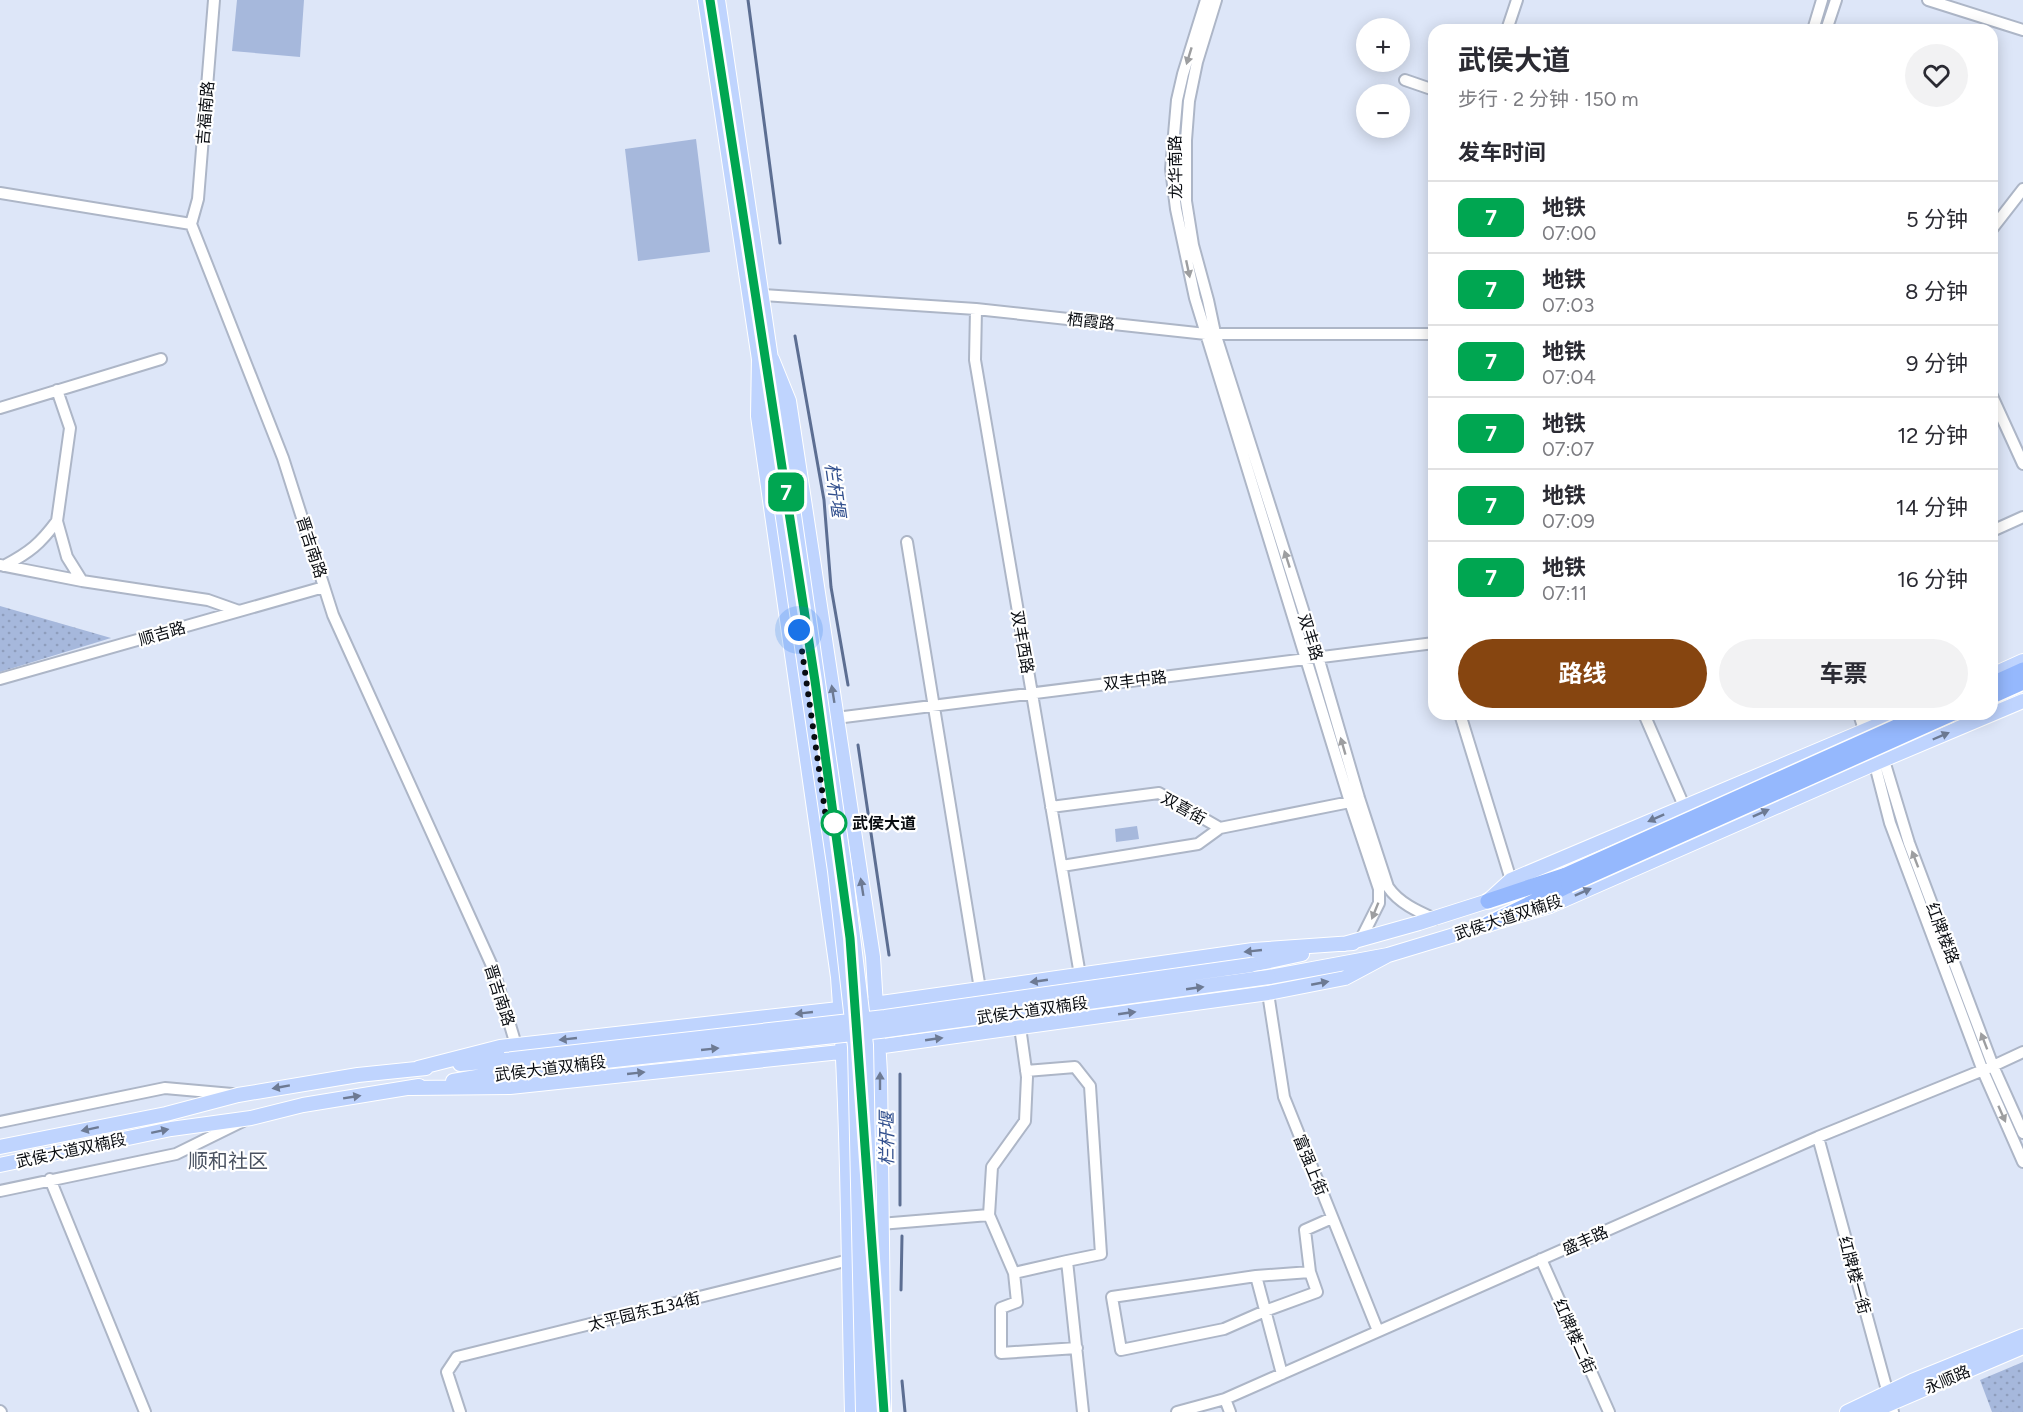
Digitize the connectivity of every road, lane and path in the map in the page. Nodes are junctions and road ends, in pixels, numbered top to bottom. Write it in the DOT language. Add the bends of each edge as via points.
graph roads {
  1 [pos="214,0"];
  2 [pos="705,0"];
  3 [pos="718,0"];
  4 [pos="1206,0"];
  5 [pos="1216,0"];
  6 [pos="1517,0"];
  7 [pos="1822,0"];
  8 [pos="1836,0"];
  9 [pos="1928,0"];
  10 [pos="1509,24"];
  11 [pos="1815,24"];
  12 [pos="1828,24"];
  13 [pos="2023,30"];
  14 [pos="1405,80"];
  15 [pos="1428,88"];
  16 [pos="2023,189"];
  17 [pos="0,193"];
  18 [pos="1998,221"];
  19 [pos="191,224"];
  20 [pos="763,295"];
  21 [pos="748,297"];
  22 [pos="976,309"];
  23 [pos="1210,333"];
  24 [pos="1428,334"];
  25 [pos="161,359"];
  26 [pos="765,359"];
  27 [pos="57,390"];
  28 [pos="0,408"];
  29 [pos="1998,409"];
  30 [pos="2023,464"];
  31 [pos="787,502"];
  32 [pos="2023,518"];
  33 [pos="57,521"];
  34 [pos="1998,528"];
  35 [pos="908,542"];
  36 [pos="2,565"];
  37 [pos="82,581"];
  38 [pos="324,587"];
  39 [pos="240,611"];
  40 [pos="1428,643"];
  41 [pos="1312,658"];
  42 [pos="2023,661"];
  43 [pos="2023,670"];
  44 [pos="1998,672"];
  45 [pos="0,679"];
  46 [pos="1998,681"];
  47 [pos="2023,682"];
  48 [pos="1031,693"];
  49 [pos="1998,693"];
  50 [pos="2023,701"];
  51 [pos="934,706"];
  52 [pos="1998,711"];
  53 [pos="836,718"];
  54 [pos="1462,720"];
  55 [pos="1647,720"];
  56 [pos="1912,720"];
  57 [pos="1937,720"];
  58 [pos="1978,720"];
  59 [pos="1869,724"];
  60 [pos="1880,761"];
  61 [pos="1350,802"];
  62 [pos="1684,806"];
  63 [pos="1051,807"];
  64 [pos="1220,828"];
  65 [pos="1062,866"];
  66 [pos="1510,880"];
  67 [pos="1568,880"];
  68 [pos="1488,901"];
  69 [pos="1435,919"];
  70 [pos="1488,924"];
  71 [pos="1357,941"];
  72 [pos="1388,955"];
  73 [pos="1080,975"];
  74 [pos="980,989"];
  75 [pos="1268,993"];
  76 [pos="876,1004"];
  77 [pos="840,1009"];
  78 [pos="1020,1027"];
  79 [pos="516,1045"];
  80 [pos="878,1047"];
  81 [pos="843,1051"];
  82 [pos="2023,1052"];
  83 [pos="506,1066"];
  84 [pos="418,1068"];
  85 [pos="1988,1068"];
  86 [pos="1026,1071"];
  87 [pos="410,1088"];
  88 [pos="238,1095"];
  89 [pos="252,1118"];
  90 [pos="0,1122"];
  91 [pos="2023,1133"];
  92 [pos="1818,1137"];
  93 [pos="0,1147"];
  94 [pos="2023,1162"];
  95 [pos="0,1165"];
  96 [pos="50,1179"];
  97 [pos="0,1191"];
  98 [pos="988,1215"];
  99 [pos="1332,1218"];
  100 [pos="880,1224"];
  101 [pos="1541,1259"];
  102 [pos="849,1260"];
  103 [pos="1067,1261"];
  104 [pos="1310,1272"];
  105 [pos="1014,1273"];
  106 [pos="1256,1276"];
  107 [pos="1266,1311"];
  108 [pos="1378,1331"];
  109 [pos="2023,1336"];
  110 [pos="2023,1347"];
  111 [pos="1077,1348"];
  112 [pos="1282,1374"];
  113 [pos="1225,1400"];
  114 [pos="1890,1403"];
  115 [pos="145,1412"];
  116 [pos="460,1412"];
  117 [pos="852,1412"];
  118 [pos="863,1412"];
  119 [pos="873,1412"];
  120 [pos="884,1412"];
  121 [pos="1083,1412"];
  122 [pos="1177,1412"];
  123 [pos="1230,1412"];
  124 [pos="1609,1412"];
  125 [pos="1847,1412"];
  126 [pos="1871,1412"];
  1 -- 19 [label="street, 吉福南路" via="198,199"];
  2 -- 21 [label="main road"];
  3 -- 20 [label="main road"];
  4 -- 23 [label="street, 龙华南路, one-way" via="1177,100 1172,169 1178,220 1195,298"];
  5 -- 23 [label="street, 龙华南路" via="1197,62 1186,140 1186,201"];
  6 -- 10 [label="street"];
  7 -- 11 [label="street"];
  8 -- 12 [label="street"];
  9 -- 13 [label="street"];
  14 -- 15 [label="street"];
  16 -- 18 [label="street"];
  17 -- 19 [label="street"];
  19 -- 38 [label="street, 晋吉南路" via="283,458"];
  20 -- 21 [label="street, 栖霞路"];
  20 -- 22 [label="street, 栖霞路"];
  20 -- 26 [label="main road"];
  21 -- 26 [label="main road"];
  22 -- 23 [label="street, 栖霞路"];
  22 -- 48 [label="street, 双丰西路" via="975,360"];
  23 -- 24 [label="street, 栖霞路"];
  23 -- 41 [label="street, 双丰路"];
  25 -- 27 [label="street"];
  26 -- 31 [label="main road"];
  53 -- 26 [label="main road, one-way" via="789,400"];
  26 -- 77 [label="main road" via="758,416"];
  27 -- 28 [label="street"];
  27 -- 33 [label="street" via="70,428"];
  29 -- 30 [label="street"];
  31 -- 118 [label="main road, bridge" via="855,1047"];
  31 -- 119 [label="main road, bridge" via="846,878 866,1045"];
  32 -- 34 [label="street"];
  33 -- 36 [label="street" via="26,555"];
  33 -- 37 [label="street" via="67,557"];
  35 -- 51 [label="street"];
  36 -- 37 [label="street"];
  37 -- 39 [label="street" via="208,600"];
  38 -- 39 [label="street, 顺吉路"];
  38 -- 79 [label="street, 晋吉南路" via="333,615 493,968"];
  39 -- 45 [label="street, 顺吉路"];
  40 -- 41 [label="street, 双丰中路"];
  41 -- 48 [label="street, 双丰中路"];
  41 -- 61 [label="street, 双丰路"];
  69 -- 41 [label="street, 双丰路, one-way" via="1404,903 1388,887"];
  42 -- 44 [label="main road"];
  43 -- 46 [label="highway"];
  47 -- 49 [label="highway"];
  48 -- 51 [label="street, 双丰中路"];
  48 -- 63 [label="street, 双丰西路"];
  52 -- 50 [label="main road, 武侯大道双楠段, one-way"];
  51 -- 53 [label="street, 双丰中路"];
  51 -- 74 [label="street"];
  76 -- 53 [label="main road, one-way" via="873,957"];
  54 -- 66 [label="street"];
  55 -- 62 [label="street"];
  56 -- 67 [label="highway, bridge"];
  57 -- 67 [label="highway, bridge"];
  60 -- 58 [label="main road, 武侯大道双楠段, one-way"];
  59 -- 60 [label="street, 红牌楼路"];
  59 -- 62 [label="main road, 武侯大道双楠段"];
  70 -- 60 [label="main road, 武侯大道双楠段, one-way" via="1550,906"];
  60 -- 85 [label="street, 红牌楼路" via="1890,823"];
  61 -- 64 [label="street, 双喜街"];
  61 -- 71 [label="street, 双丰路, one-way" via="1379,889 1379,903"];
  62 -- 66 [label="main road, 武侯大道双楠段, one-way"];
  63 -- 64 [label="street, 双喜街" via="1159,793"];
  63 -- 65 [label="street, 双丰西路"];
  64 -- 65 [label="street" via="1198,844"];
  65 -- 73 [label="street, 双丰西路"];
  66 -- 68 [label="main road, 武侯大道双楠段"];
  67 -- 68 [label="highway"];
  67 -- 70 [label="highway"];
  68 -- 69 [label="main road, 武侯大道双楠段"];
  69 -- 71 [label="main road, 武侯大道双楠段"];
  70 -- 72 [label="main road, 武侯大道双楠段"];
  71 -- 73 [label="main road, one-way" via="1253,950"];
  71 -- 83 [label="main road, 武侯大道双楠段, bridge" via="1251,965"];
  75 -- 72 [label="main road, one-way" via="1345,978"];
  83 -- 72 [label="main road, 武侯大道双楠段, one-way, bridge" via="880,1030 1269,978"];
  73 -- 74 [label="main road, one-way"];
  74 -- 76 [label="main road"];
  78 -- 75 [label="main road, one-way"];
  75 -- 99 [label="street, 富强上街" via="1284,1097"];
  76 -- 77 [label="main road"];
  76 -- 80 [label="main road"];
  77 -- 79 [label="main road, one-way"];
  77 -- 81 [label="main road"];
  80 -- 78 [label="main road, one-way"];
  78 -- 86 [label="street"];
  79 -- 84 [label="main road"];
  80 -- 81 [label="main road"];
  100 -- 80 [label="main road, one-way"];
  87 -- 81 [label="main road, one-way" via="510,1087"];
  81 -- 102 [label="main road"];
  82 -- 85 [label="street, 盛丰路"];
  83 -- 84 [label="main road, 武侯大道双楠段"];
  83 -- 87 [label="main road, 武侯大道双楠段"];
  84 -- 88 [label="main road, 武侯大道双楠段, one-way"];
  85 -- 91 [label="street, 红牌楼路"];
  85 -- 92 [label="street, 盛丰路"];
  85 -- 94 [label="street, 红牌楼路, one-way"];
  86 -- 98 [label="street" via="1025,1121 992,1167"];
  86 -- 103 [label="street" via="1074,1067 1090,1086 1101,1254"];
  89 -- 87 [label="main road, 武侯大道双楠段, one-way" via="303,1105"];
  88 -- 90 [label="street" via="165,1088"];
  88 -- 93 [label="main road, 武侯大道双楠段, one-way" via="166,1114"];
  95 -- 89 [label="main road, 武侯大道双楠段, one-way" via="171,1129"];
  89 -- 96 [label="street" via="176,1154"];
  92 -- 101 [label="street, 盛丰路"];
  92 -- 114 [label="street, 红牌楼一街"];
  96 -- 97 [label="street"];
  96 -- 115 [label="street"];
  98 -- 100 [label="street"];
  98 -- 105 [label="street"];
  99 -- 104 [label="street" via="1305,1230"];
  99 -- 108 [label="street, 富强上街"];
  100 -- 120 [label="main road"];
  101 -- 108 [label="street, 盛丰路"];
  101 -- 124 [label="street, 红牌楼二街"];
  102 -- 116 [label="street, 太平园东五34街" via="457,1357 447,1372"];
  102 -- 117 [label="main road"];
  103 -- 105 [label="street"];
  103 -- 111 [label="street"];
  104 -- 106 [label="street"];
  104 -- 107 [label="street" via="1317,1292"];
  105 -- 111 [label="street" via="1017,1302 1002,1308 1001,1353"];
  106 -- 107 [label="street"];
  106 -- 107 [label="street" via="1112,1297 1121,1350 1224,1329"];
  107 -- 112 [label="street"];
  108 -- 112 [label="street, 盛丰路"];
  109 -- 114 [label="main road" via="1912,1381"];
  110 -- 114 [label="main road, 永顺路"];
  111 -- 121 [label="street"];
  112 -- 113 [label="street, 盛丰路"];
  113 -- 122 [label="street, 盛丰路"];
  113 -- 123 [label="street"];
  114 -- 125 [label="main road"];
  114 -- 126 [label="main road, 永顺路"];
}
